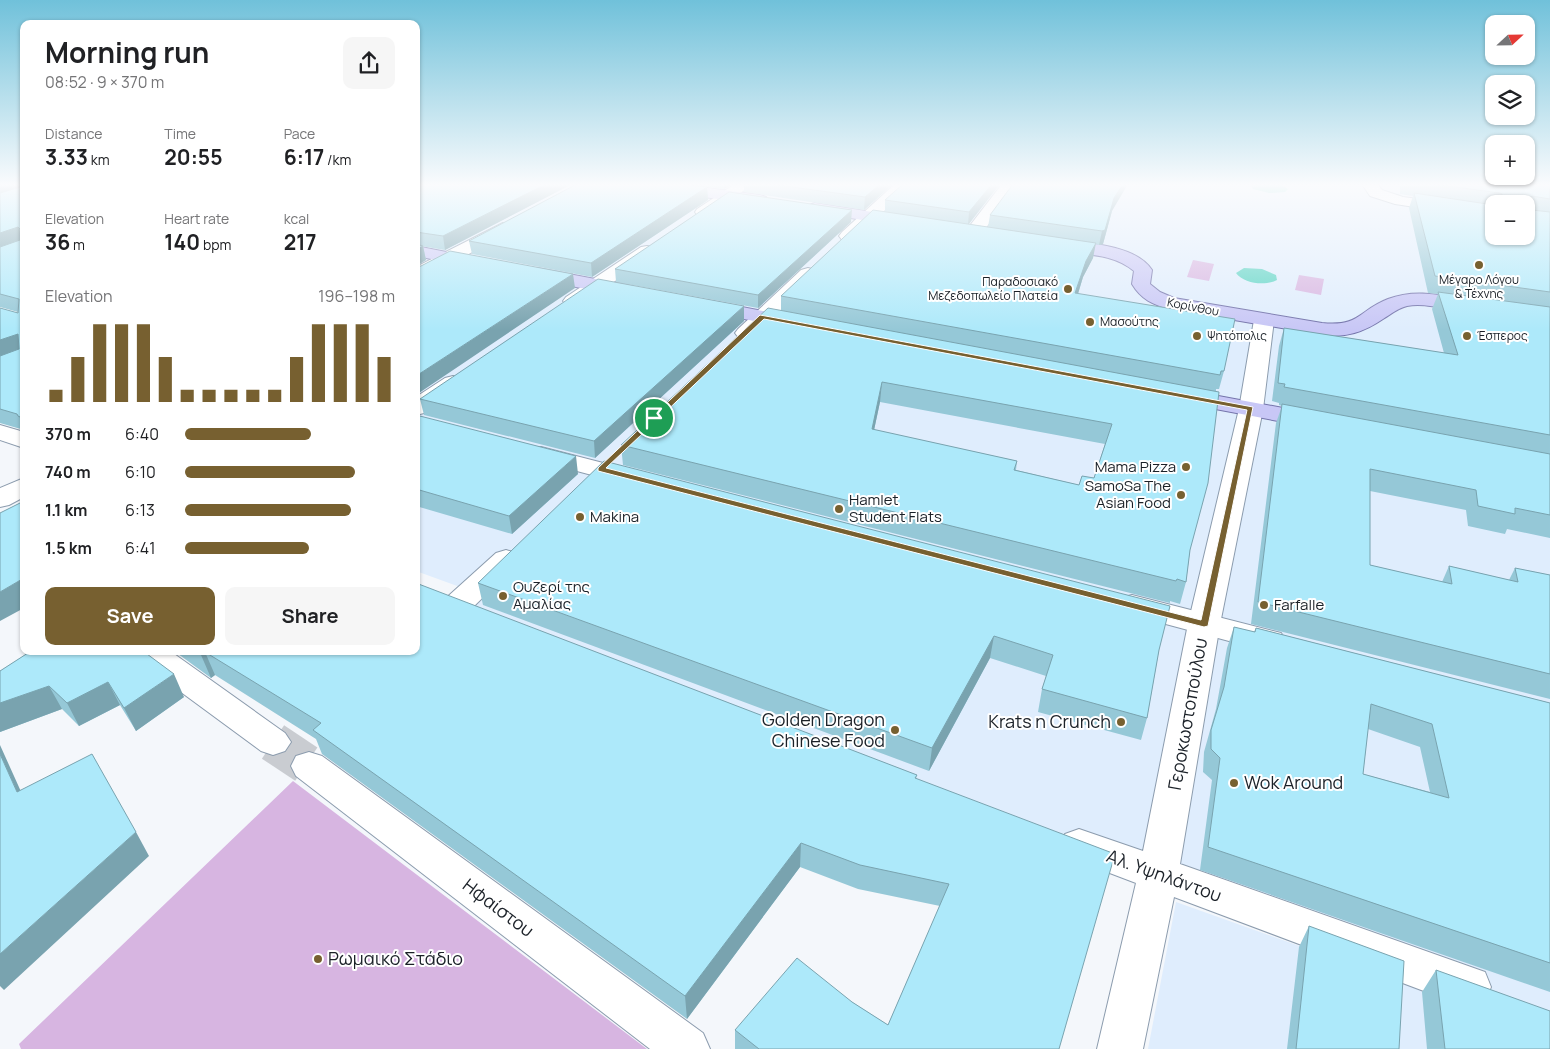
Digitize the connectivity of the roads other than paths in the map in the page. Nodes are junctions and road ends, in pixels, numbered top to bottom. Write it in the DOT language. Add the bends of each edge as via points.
graph roads {
  1 [pos="495,233"];
  2 [pos="851,233"];
  3 [pos="980,233"];
  4 [pos="993,235"];
  5 [pos="662,240"];
  6 [pos="1042,243"];
  7 [pos="420,252"];
  8 [pos="448,258"];
  9 [pos="420,273"];
  10 [pos="596,285"];
  11 [pos="645,294"];
  12 [pos="684,302"];
  13 [pos="1492,309"];
  14 [pos="555,313"];
  15 [pos="762,317"];
  16 [pos="1264,320"];
  17 [pos="811,326"];
  18 [pos="734,343"];
  19 [pos="465,374"];
  20 [pos="1162,392"];
  21 [pos="1251,409"];
  22 [pos="423,419"];
  23 [pos="1338,425"];
  24 [pos="0,432"];
  25 [pos="20,440"];
  26 [pos="513,447"];
  27 [pos="658,484"];
  28 [pos="20,488"];
  29 [pos="0,499"];
  30 [pos="527,539"];
  31 [pos="422,593"];
  32 [pos="1108,599"];
  33 [pos="456,606"];
  34 [pos="494,620"];
  35 [pos="1204,624"];
  36 [pos="1291,646"];
  37 [pos="152,655"];
  38 [pos="274,742"];
  39 [pos="308,766"];
  40 [pos="1047,832"];
  41 [pos="1158,875"];
  42 [pos="1503,999"];
  43 [pos="687,1049"];
  44 [pos="1120,1049"];
  1 -- 8 [label="street"];
  2 -- 15 [label="street"];
  3 -- 4 [label="main road"];
  5 -- 10 [label="street"];
  6 -- 16 [label="main road, Κορίνθου" via="1105,252 1128,260 1143,269 1141,284 1149,295 1158,299"];
  7 -- 8 [label="main road"];
  8 -- 9 [label="street"];
  8 -- 10 [label="main road"];
  10 -- 11 [label="main road"];
  10 -- 14 [label="street"];
  12 -- 15 [label="main road"];
  13 -- 16 [label="main road, Κορίνθου" via="1406,300 1394,303 1355,328 1344,331"];
  15 -- 17 [label="main road"];
  15 -- 18 [label="street"];
  16 -- 21 [label="street, Γεροκωστοπούλου"];
  19 -- 22 [label="street"];
  20 -- 21 [label="main road"];
  21 -- 23 [label="main road"];
  21 -- 35 [label="street, Γεροκωστοπούλου"];
  24 -- 25 [label="street"];
  26 -- 27 [label="street"];
  28 -- 29 [label="street"];
  30 -- 33 [label="street"];
  31 -- 33 [label="street"];
  32 -- 35 [label="street"];
  33 -- 34 [label="street"];
  35 -- 36 [label="street"];
  35 -- 41 [label="street, Γεροκωστοπούλου"];
  37 -- 38 [label="street"];
  39 -- 43 [label="street, Ηφαίστου"];
  40 -- 41 [label="street, Αλ. Υψηλάντου"];
  41 -- 42 [label="street, Αλ. Υψηλάντου"];
  41 -- 44 [label="street, Γεροκωστοπούλου"];
}
